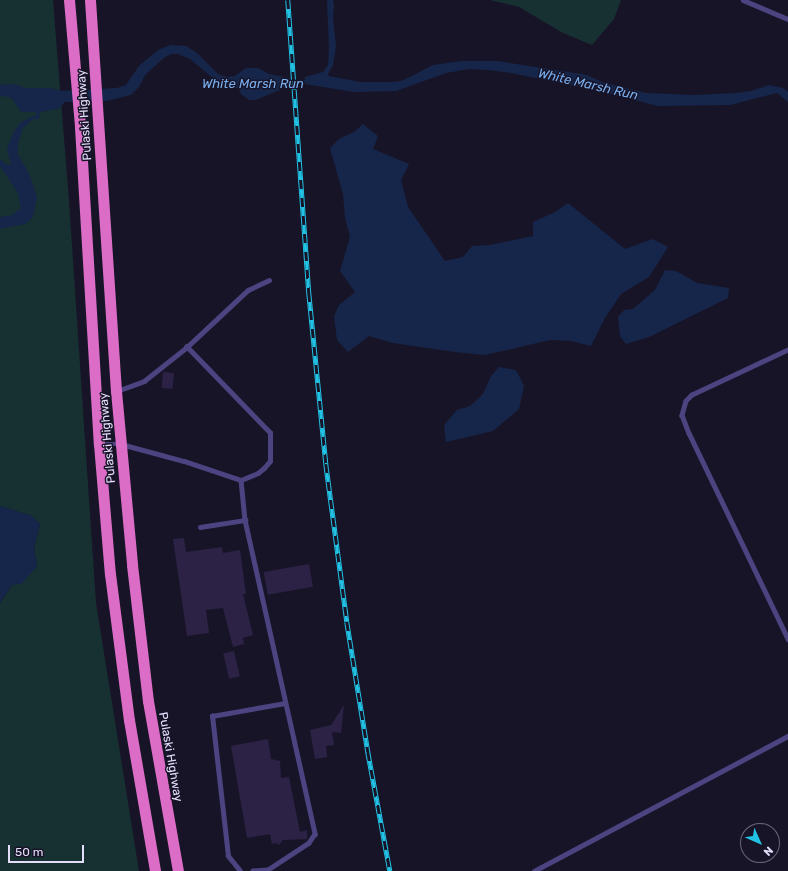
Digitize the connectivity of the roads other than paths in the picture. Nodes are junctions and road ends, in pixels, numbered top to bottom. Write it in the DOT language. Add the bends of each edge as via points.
graph roads {
  1 [pos="69,0"];
  2 [pos="90,0"];
  3 [pos="743,0"];
  4 [pos="788,18"];
  5 [pos="269,280"];
  6 [pos="187,347"];
  7 [pos="788,350"];
  8 [pos="116,391"];
  9 [pos="99,444"];
  10 [pos="121,444"];
  11 [pos="241,480"];
  12 [pos="245,520"];
  13 [pos="200,527"];
  14 [pos="788,639"];
  15 [pos="285,702"];
  16 [pos="788,736"];
  17 [pos="155,871"];
  18 [pos="178,871"];
  19 [pos="240,871"];
  20 [pos="253,871"];
  21 [pos="534,871"];
  1 -- 9 [label="highway, Pulaski Highway" via="80,127"];
  2 -- 8 [label="highway, Pulaski Highway"];
  3 -- 4 [label="lane"];
  5 -- 6 [label="lane" via="248,290"];
  6 -- 8 [label="lane" via="144,381"];
  6 -- 11 [label="lane" via="270,433 270,461 258,473"];
  7 -- 14 [label="lane" via="692,395 686,401 682,415"];
  8 -- 10 [label="highway, Pulaski Highway"];
  9 -- 10 [label="lane"];
  9 -- 17 [label="highway, Pulaski Highway" via="118,637 135,762"];
  10 -- 11 [label="lane"];
  10 -- 18 [label="highway, Pulaski Highway" via="148,701"];
  11 -- 12 [label="lane"];
  12 -- 13 [label="lane"];
  12 -- 15 [label="lane"];
  15 -- 19 [label="lane" via="212,716 228,856"];
  15 -- 20 [label="lane" via="315,834 305,846 268,870"];
  16 -- 21 [label="lane"];
}
